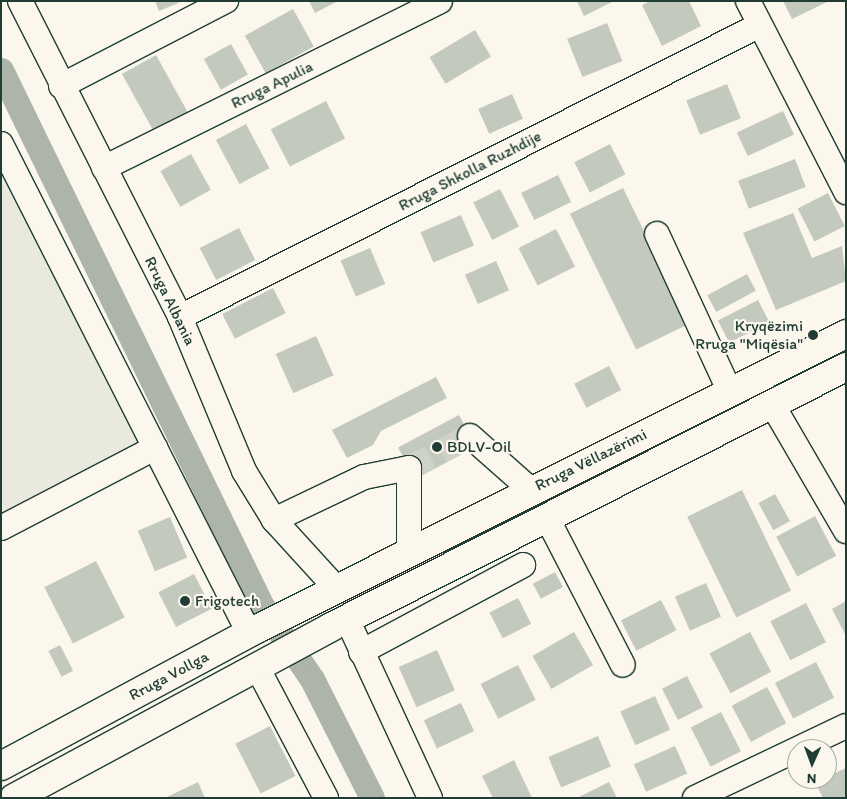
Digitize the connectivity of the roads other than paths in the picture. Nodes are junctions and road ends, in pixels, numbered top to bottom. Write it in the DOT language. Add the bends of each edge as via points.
graph roads {
  1 [pos="20,1"];
  2 [pos="226,1"];
  3 [pos="440,1"];
  4 [pos="748,1"];
  5 [pos="760,25"];
  6 [pos="61,86"];
  7 [pos="1,144"];
  8 [pos="104,168"];
  9 [pos="846,192"];
  10 [pos="656,234"];
  11 [pos="180,317"];
  12 [pos="846,334"];
  13 [pos="846,367"];
  14 [pos="730,392"];
  15 [pos="772,404"];
  16 [pos="470,436"];
  17 [pos="155,448"];
  18 [pos="531,490"];
  19 [pos="547,518"];
  20 [pos="274,520"];
  21 [pos="1,528"];
  22 [pos="846,530"];
  23 [pos="409,552"];
  24 [pos="523,565"];
  25 [pos="329,593"];
  26 [pos="339,623"];
  27 [pos="253,631"];
  28 [pos="361,652"];
  29 [pos="261,665"];
  30 [pos="623,665"];
  31 [pos="846,726"];
  32 [pos="1,766"];
  33 [pos="14,798"];
  34 [pos="326,798"];
  35 [pos="430,798"];
  36 [pos="695,798"];
  1 -- 6 [label="street, Rruga Albania"];
  2 -- 6 [label="street"];
  3 -- 8 [label="street, Rruga Apulia"];
  4 -- 5 [label="street"];
  5 -- 9 [label="street"];
  5 -- 11 [label="street, Rruga Shkolla Ruzhdije"];
  6 -- 8 [label="street, Rruga Albania"];
  7 -- 17 [label="street"];
  8 -- 11 [label="street, Rruga Albania"];
  10 -- 14 [label="street"];
  11 -- 20 [label="street, Rruga Albania" via="244,471"];
  12 -- 14 [label="main road, Rruga Vëllazërimi"];
  13 -- 15 [label="main road, Rruga Vëllazërimi"];
  14 -- 18 [label="main road, Rruga Vëllazërimi"];
  15 -- 19 [label="main road, Rruga Vëllazërimi"];
  15 -- 22 [label="street"];
  16 -- 18 [label="street"];
  17 -- 21 [label="street"];
  17 -- 27 [label="street"];
  18 -- 23 [label="main road, Rruga Vëllazërimi"];
  19 -- 26 [label="main road, Rruga Vëllazërimi"];
  19 -- 30 [label="street"];
  20 -- 23 [label="street" via="364,477 409,468"];
  20 -- 25 [label="street, Rruga Albania"];
  23 -- 25 [label="main road, Rruga Vëllazërimi"];
  24 -- 28 [label="street"];
  25 -- 27 [label="main road, Rruga Vollga"];
  26 -- 28 [label="street"];
  26 -- 29 [label="main road, Rruga Vollga"];
  27 -- 32 [label="main road, Rruga Vollga"];
  28 -- 35 [label="street"];
  29 -- 33 [label="main road, Rruga Vollga"];
  29 -- 34 [label="street"];
  31 -- 36 [label="street"];
}
